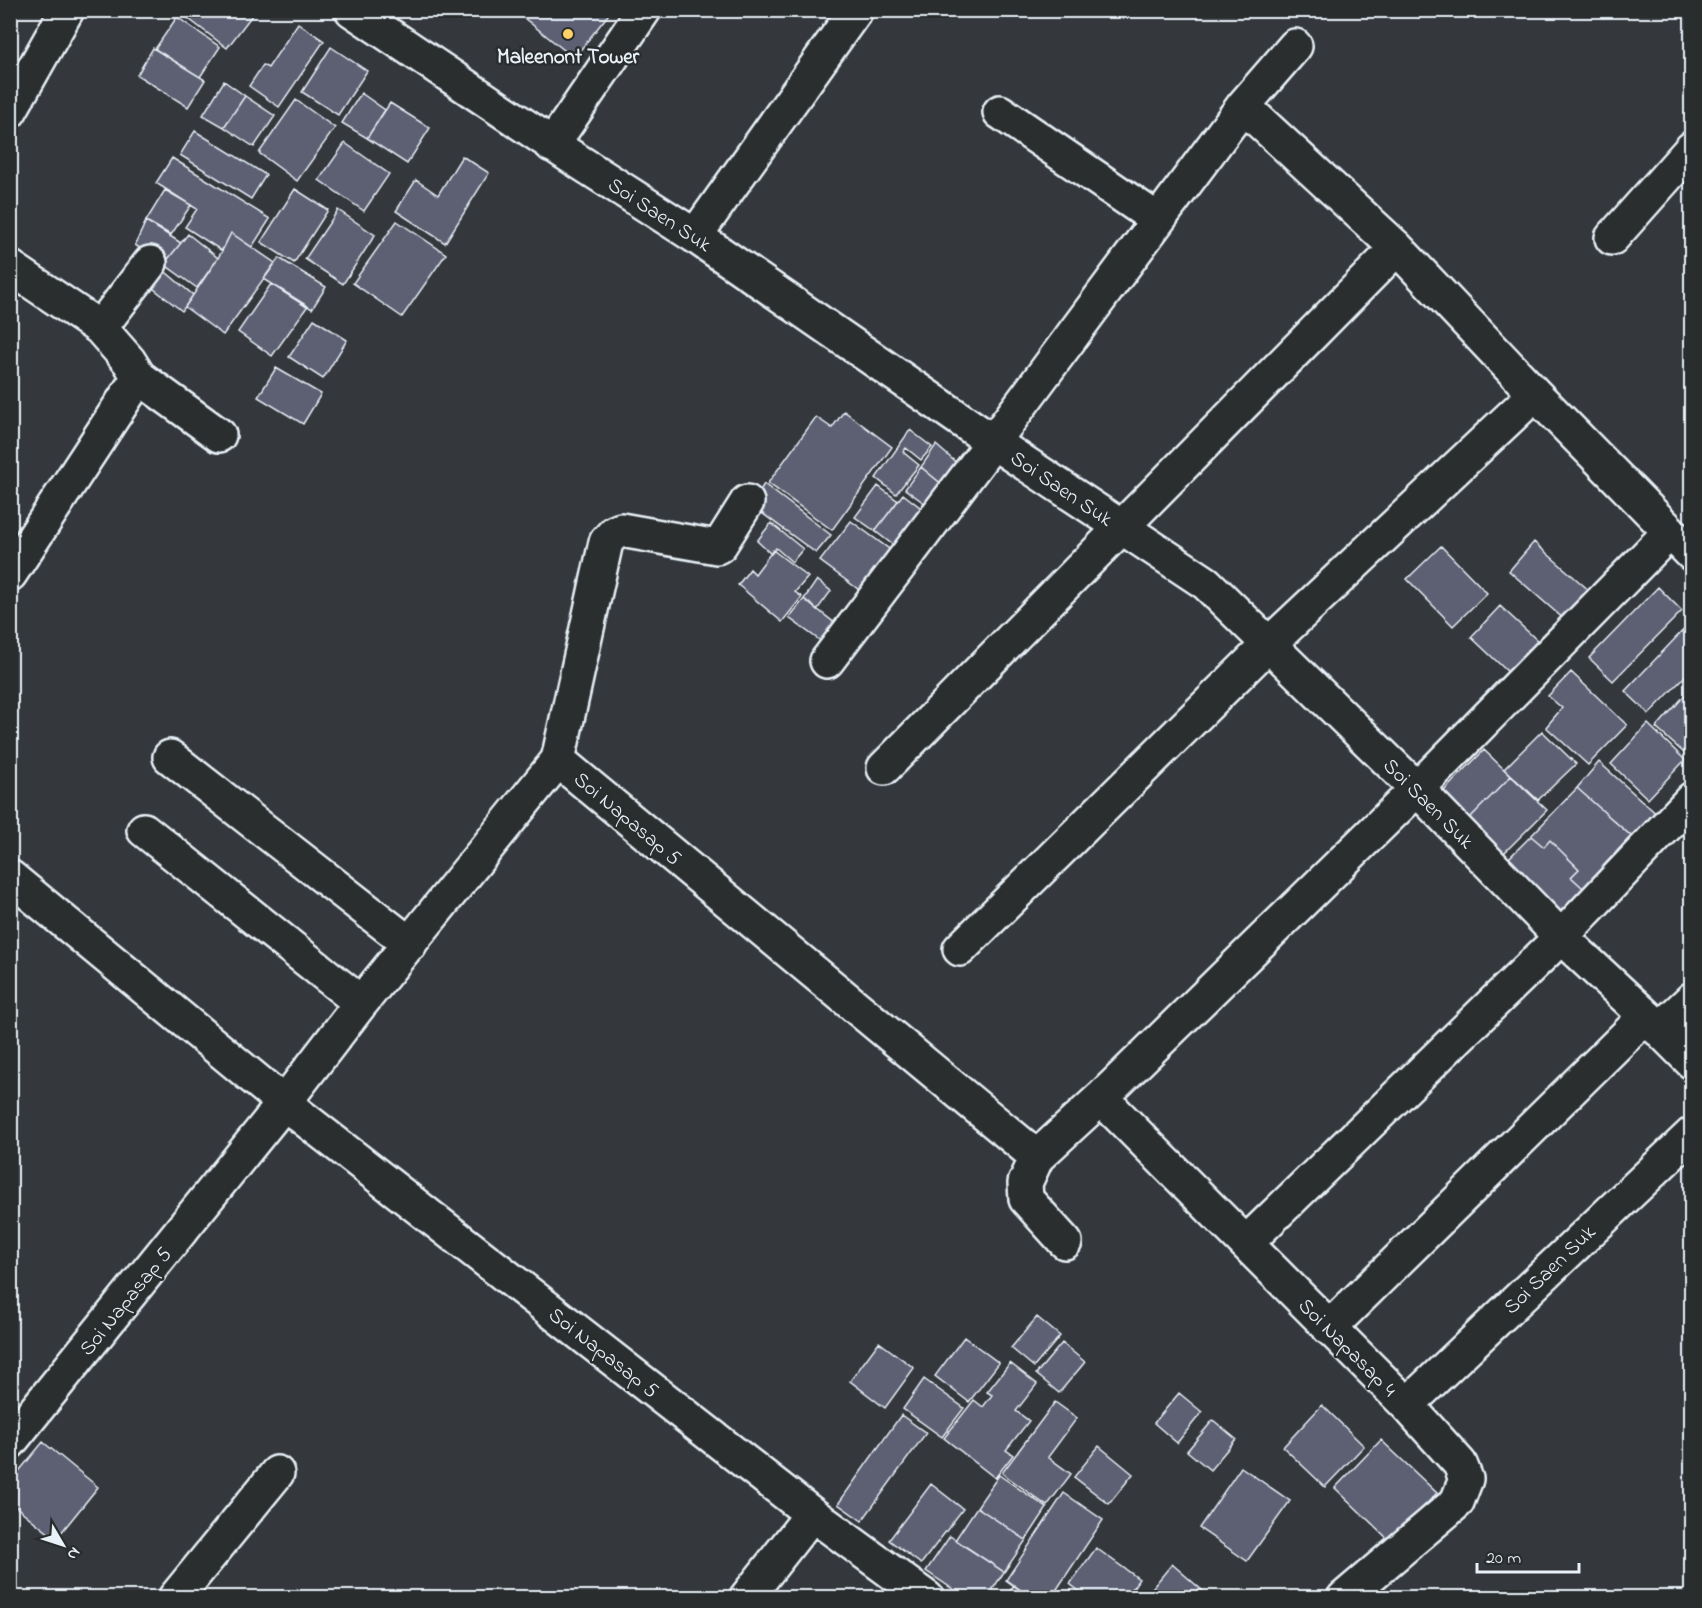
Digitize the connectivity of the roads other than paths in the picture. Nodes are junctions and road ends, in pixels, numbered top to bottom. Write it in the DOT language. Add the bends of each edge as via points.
graph roads {
  1 [pos="67,10"];
  2 [pos="352,10"];
  3 [pos="644,10"];
  4 [pos="856,10"];
  5 [pos="1294,46"];
  6 [pos="1243,106"];
  7 [pos="10,111"];
  8 [pos="1000,112"];
  9 [pos="552,145"];
  10 [pos="1692,148"];
  11 [pos="1158,220"];
  12 [pos="695,236"];
  13 [pos="1612,238"];
  14 [pos="1397,248"];
  15 [pos="150,263"];
  16 [pos="10,267"];
  17 [pos="100,328"];
  18 [pos="139,377"];
  19 [pos="1535,394"];
  20 [pos="219,435"];
  21 [pos="993,442"];
  22 [pos="747,502"];
  23 [pos="1122,528"];
  24 [pos="1680,543"];
  25 [pos="10,574"];
  26 [pos="1269,644"];
  27 [pos="827,661"];
  28 [pos="170,757"];
  29 [pos="558,760"];
  30 [pos="884,768"];
  31 [pos="1417,789"];
  32 [pos="1692,800"];
  33 [pos="144,830"];
  34 [pos="10,877"];
  35 [pos="1561,937"];
  36 [pos="410,944"];
  37 [pos="960,949"];
  38 [pos="1692,999"];
  39 [pos="361,1002"];
  40 [pos="1653,1023"];
  41 [pos="1692,1062"];
  42 [pos="1101,1098"];
  43 [pos="284,1103"];
  44 [pos="1692,1134"];
  45 [pos="1037,1157"];
  46 [pos="1065,1242"];
  47 [pos="1246,1243"];
  48 [pos="1329,1328"];
  49 [pos="1407,1405"];
  50 [pos="10,1442"];
  51 [pos="277,1473"];
  52 [pos="812,1514"];
  53 [pos="176,1598"];
  54 [pos="746,1598"];
  55 [pos="927,1598"];
  56 [pos="1344,1598"];
  1 -- 7 [label="street"];
  2 -- 9 [label="street, Soi Saen Suk"];
  3 -- 9 [label="street"];
  4 -- 12 [label="street"];
  5 -- 6 [label="street"];
  6 -- 11 [label="street"];
  6 -- 14 [label="street"];
  8 -- 11 [label="street"];
  9 -- 12 [label="street, Soi Saen Suk"];
  10 -- 13 [label="street"];
  11 -- 21 [label="street"];
  12 -- 21 [label="street, Soi Saen Suk"];
  14 -- 19 [label="street"];
  14 -- 23 [label="street"];
  15 -- 17 [label="street"];
  16 -- 17 [label="street"];
  17 -- 18 [label="street"];
  18 -- 20 [label="street"];
  18 -- 25 [label="street"];
  19 -- 24 [label="street"];
  19 -- 26 [label="street"];
  21 -- 23 [label="street, Soi Saen Suk"];
  21 -- 27 [label="street"];
  22 -- 29 [label="street" via="717,547 621,530 606,542"];
  23 -- 26 [label="street, Soi Saen Suk" via="1206,584"];
  23 -- 30 [label="street"];
  24 -- 31 [label="street"];
  26 -- 31 [label="street, Soi Saen Suk"];
  26 -- 37 [label="street"];
  28 -- 36 [label="street"];
  29 -- 36 [label="street, Soi Napasap 5"];
  29 -- 45 [label="street, Soi Napasap 5"];
  31 -- 35 [label="street, Soi Saen Suk"];
  31 -- 42 [label="street"];
  32 -- 35 [label="street"];
  33 -- 39 [label="street"];
  34 -- 43 [label="street"];
  35 -- 40 [label="street, Soi Saen Suk"];
  35 -- 47 [label="street"];
  36 -- 39 [label="street, Soi Napasap 5"];
  38 -- 40 [label="street"];
  39 -- 43 [label="street, Soi Napasap 5"];
  40 -- 41 [label="street, Soi Saen Suk"];
  40 -- 48 [label="street"];
  42 -- 45 [label="street"];
  42 -- 47 [label="street, Soi Napasap 4"];
  43 -- 50 [label="street, Soi Napasap 5"];
  43 -- 52 [label="street, Soi Napasap 5"];
  44 -- 49 [label="street, Soi Saen Suk"];
  45 -- 46 [label="street" via="1024,1183 1026,1198"];
  47 -- 48 [label="street, Soi Napasap 4"];
  48 -- 49 [label="street, Soi Napasap 4"];
  49 -- 56 [label="street, Soi Napasap 4" via="1460,1464 1466,1479 1457,1502"];
  51 -- 53 [label="street"];
  52 -- 54 [label="street"];
  52 -- 55 [label="street, Soi Napasap 5"];
}
